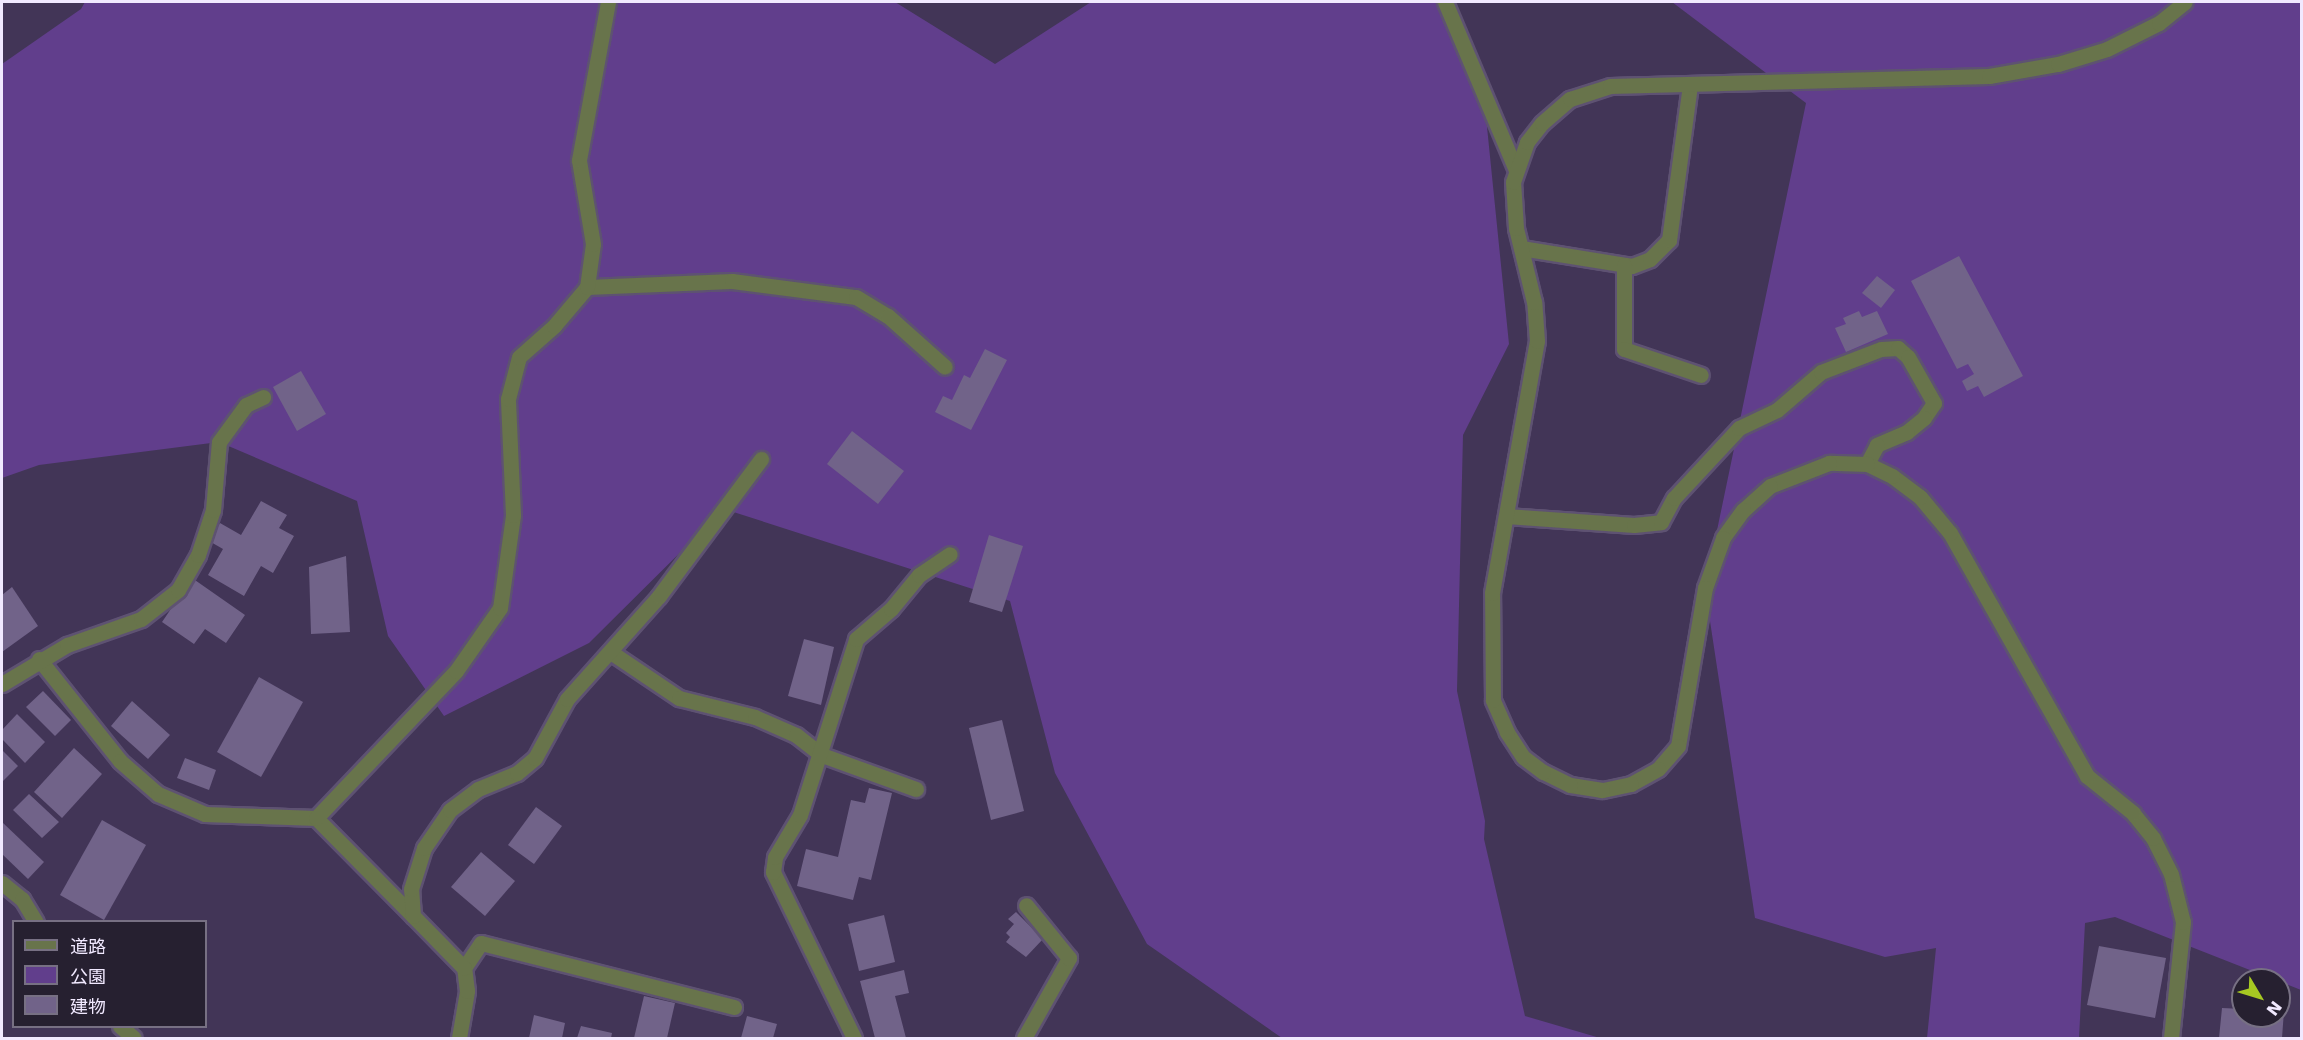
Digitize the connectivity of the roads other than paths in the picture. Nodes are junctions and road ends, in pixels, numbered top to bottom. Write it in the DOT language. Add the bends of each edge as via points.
graph roads {
  1 [pos="608,2"];
  2 [pos="1445,2"];
  3 [pos="2185,2"];
  4 [pos="1690,84"];
  5 [pos="1516,170"];
  6 [pos="1521,248"];
  7 [pos="1624,265"];
  8 [pos="587,287"];
  9 [pos="945,367"];
  10 [pos="1701,375"];
  11 [pos="263,397"];
  12 [pos="761,459"];
  13 [pos="1867,464"];
  14 [pos="1506,516"];
  15 [pos="951,554"];
  16 [pos="612,653"];
  17 [pos="39,659"];
  18 [pos="2,684"];
  19 [pos="822,755"];
  20 [pos="916,789"];
  21 [pos="316,818"];
  22 [pos="2,882"];
  23 [pos="1026,905"];
  24 [pos="413,916"];
  25 [pos="35,920"];
  26 [pos="464,968"];
  27 [pos="734,1007"];
  28 [pos="122,1028"];
  29 [pos="134,1038"];
  30 [pos="459,1038"];
  31 [pos="854,1038"];
  32 [pos="1024,1038"];
  33 [pos="2171,1038"];
  1 -- 8 [label="street" via="579,160 593,244"];
  2 -- 5 [label="street"];
  3 -- 4 [label="street" via="2159,23 2107,49 2058,64 1989,76"];
  4 -- 5 [label="street" via="1610,86 1570,99 1527,142"];
  4 -- 7 [label="street" via="1669,240 1650,259"];
  5 -- 6 [label="street" via="1516,228"];
  6 -- 7 [label="street"];
  6 -- 14 [label="street" via="1534,302 1537,340"];
  7 -- 10 [label="street" via="1624,349"];
  8 -- 9 [label="street" via="732,281 856,297 888,316"];
  8 -- 21 [label="street" via="554,326 519,357 508,399 513,515 500,608 456,671"];
  11 -- 17 [label="street" via="246,405 219,442 213,510 198,555 178,590 141,619"];
  12 -- 16 [label="street"];
  13 -- 14 [label="street" via="1877,445 1907,432 1934,403 1908,357 1898,348 1881,349 1821,372 1777,410 1739,428 1674,498 1661,522 1634,525"];
  13 -- 14 [label="street" via="1829,463 1798,472 1770,486 1743,510 1723,538 1705,588 1678,746 1658,769 1631,784 1602,790 1570,785 1523,757 1493,699 1492,593"];
  13 -- 33 [label="street" via="1892,476 1920,497 1950,533 2087,776 2133,813 2153,838 2171,874 2183,922"];
  15 -- 19 [label="street" via="919,575 891,609 856,639"];
  16 -- 19 [label="street" via="679,698 754,717 796,735"];
  16 -- 24 [label="street" via="567,699 535,758 517,773 478,789 450,810 424,848 411,888"];
  17 -- 18 [label="street"];
  17 -- 21 [label="street" via="120,761 158,794 205,814"];
  19 -- 20 [label="street"];
  19 -- 31 [label="street" via="800,815 775,857 773,872"];
  21 -- 24 [label="street"];
  22 -- 25 [label="street" via="21,899"];
  23 -- 32 [label="street" via="1069,958"];
  24 -- 26 [label="street"];
  26 -- 27 [label="street" via="481,943"];
  26 -- 30 [label="street" via="467,991"];
  28 -- 29 [label="street"];
}
